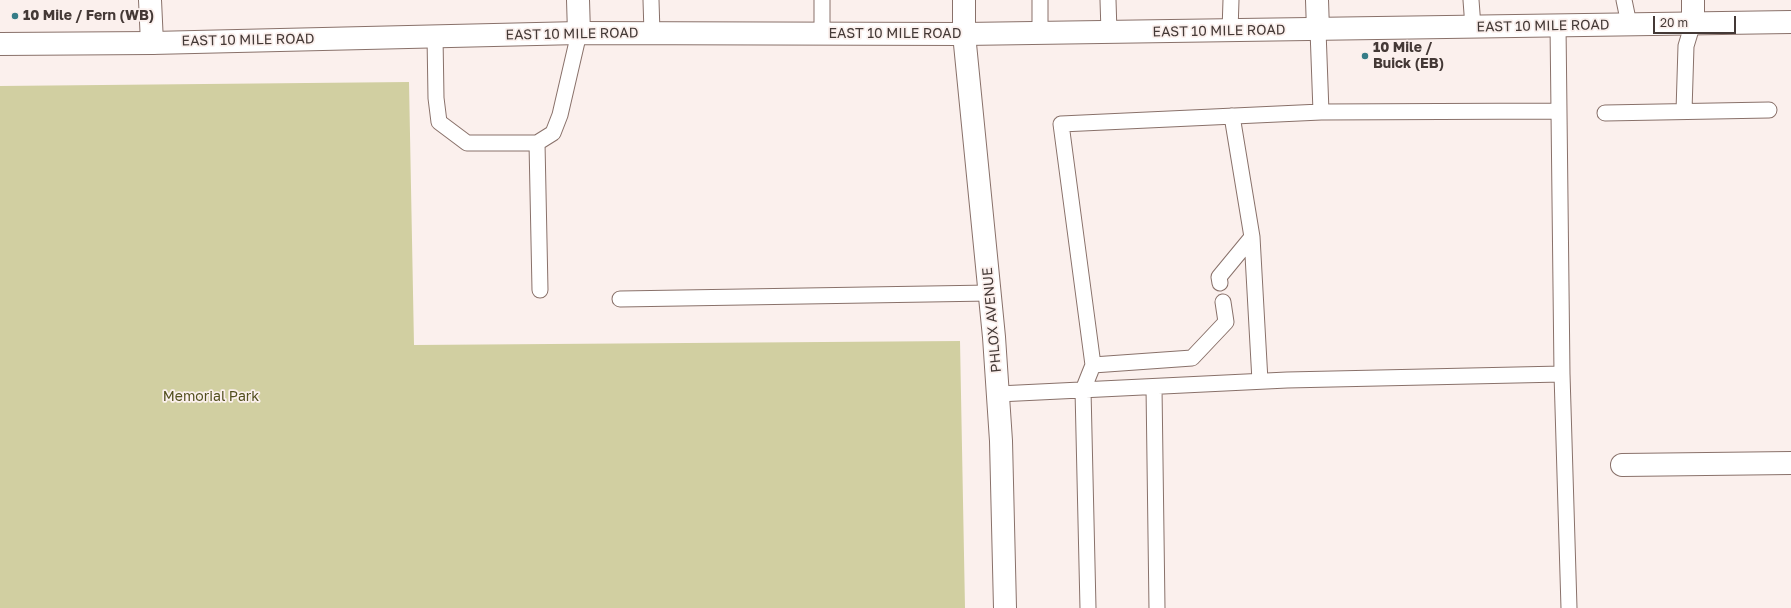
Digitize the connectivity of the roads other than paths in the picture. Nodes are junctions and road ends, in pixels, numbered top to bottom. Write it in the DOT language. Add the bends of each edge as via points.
graph roads {
  1 [pos="150,0"];
  2 [pos="578,0"];
  3 [pos="652,0"];
  4 [pos="822,0"];
  5 [pos="964,0"];
  6 [pos="1040,0"];
  7 [pos="1108,0"];
  8 [pos="1231,0"];
  9 [pos="1317,0"];
  10 [pos="1471,0"];
  11 [pos="1624,0"];
  12 [pos="1692,0"];
  13 [pos="1791,22"];
  14 [pos="1693,23"];
  15 [pos="1629,24"];
  16 [pos="1558,25"];
  17 [pos="1473,27"];
  18 [pos="1230,30"];
  19 [pos="1318,30"];
  20 [pos="1109,32"];
  21 [pos="579,33"];
  22 [pos="652,33"];
  23 [pos="822,33"];
  24 [pos="1040,33"];
  25 [pos="964,34"];
  26 [pos="435,36"];
  27 [pos="152,42"];
  28 [pos="0,44"];
  29 [pos="1769,110"];
  30 [pos="1559,111"];
  31 [pos="1684,111"];
  32 [pos="1321,112"];
  33 [pos="1605,113"];
  34 [pos="1232,116"];
  35 [pos="537,143"];
  36 [pos="1252,237"];
  37 [pos="1220,283"];
  38 [pos="540,290"];
  39 [pos="990,293"];
  40 [pos="620,299"];
  41 [pos="1223,302"];
  42 [pos="1092,365"];
  43 [pos="1562,374"];
  44 [pos="1260,381"];
  45 [pos="1154,387"];
  46 [pos="1083,390"];
  47 [pos="998,394"];
  48 [pos="1791,462"];
  49 [pos="1622,464"];
  50 [pos="1005,608"];
  51 [pos="1088,608"];
  52 [pos="1157,608"];
  53 [pos="1569,608"];
  1 -- 27 [label="main road"];
  2 -- 21 [label="main road"];
  3 -- 22 [label="lane"];
  4 -- 23 [label="lane"];
  5 -- 25 [label="main road, PHLOX AVENUE"];
  6 -- 24 [label="lane"];
  7 -- 20 [label="lane"];
  8 -- 18 [label="lane"];
  9 -- 19 [label="main road"];
  10 -- 17 [label="lane"];
  11 -- 15 [label="lane"];
  12 -- 14 [label="main road"];
  13 -- 14 [label="main road, EAST 10 MILE ROAD"];
  14 -- 15 [label="main road, EAST 10 MILE ROAD"];
  14 -- 31 [label="lane" via="1686,46"];
  15 -- 16 [label="main road, EAST 10 MILE ROAD"];
  16 -- 17 [label="main road, EAST 10 MILE ROAD"];
  16 -- 30 [label="lane"];
  17 -- 19 [label="main road, EAST 10 MILE ROAD"];
  18 -- 19 [label="main road, EAST 10 MILE ROAD"];
  18 -- 20 [label="main road, EAST 10 MILE ROAD"];
  19 -- 32 [label="lane"];
  20 -- 24 [label="main road, EAST 10 MILE ROAD"];
  21 -- 22 [label="main road, EAST 10 MILE ROAD"];
  21 -- 26 [label="main road, EAST 10 MILE ROAD"];
  21 -- 35 [label="lane" via="560,115 553,133"];
  22 -- 23 [label="main road, EAST 10 MILE ROAD"];
  23 -- 25 [label="main road, EAST 10 MILE ROAD"];
  24 -- 25 [label="main road, EAST 10 MILE ROAD"];
  25 -- 39 [label="main road, PHLOX AVENUE"];
  26 -- 27 [label="main road, EAST 10 MILE ROAD"];
  26 -- 35 [label="lane" via="436,98 440,122 467,143"];
  27 -- 28 [label="main road, EAST 10 MILE ROAD"];
  29 -- 31 [label="lane"];
  30 -- 32 [label="lane"];
  30 -- 43 [label="lane"];
  31 -- 33 [label="lane"];
  32 -- 34 [label="lane"];
  34 -- 36 [label="lane"];
  34 -- 42 [label="lane" via="1061,124"];
  35 -- 38 [label="lane"];
  36 -- 37 [label="lane" via="1219,277"];
  36 -- 44 [label="lane"];
  39 -- 40 [label="lane"];
  39 -- 47 [label="main road, PHLOX AVENUE"];
  41 -- 42 [label="lane" via="1226,322 1192,358"];
  42 -- 46 [label="lane"];
  43 -- 44 [label="lane"];
  43 -- 53 [label="lane"];
  44 -- 45 [label="lane"];
  45 -- 46 [label="lane"];
  45 -- 52 [label="lane"];
  46 -- 47 [label="lane"];
  46 -- 51 [label="lane"];
  47 -- 50 [label="main road, PHLOX AVENUE"];
  48 -- 49 [label="main road"];
}
